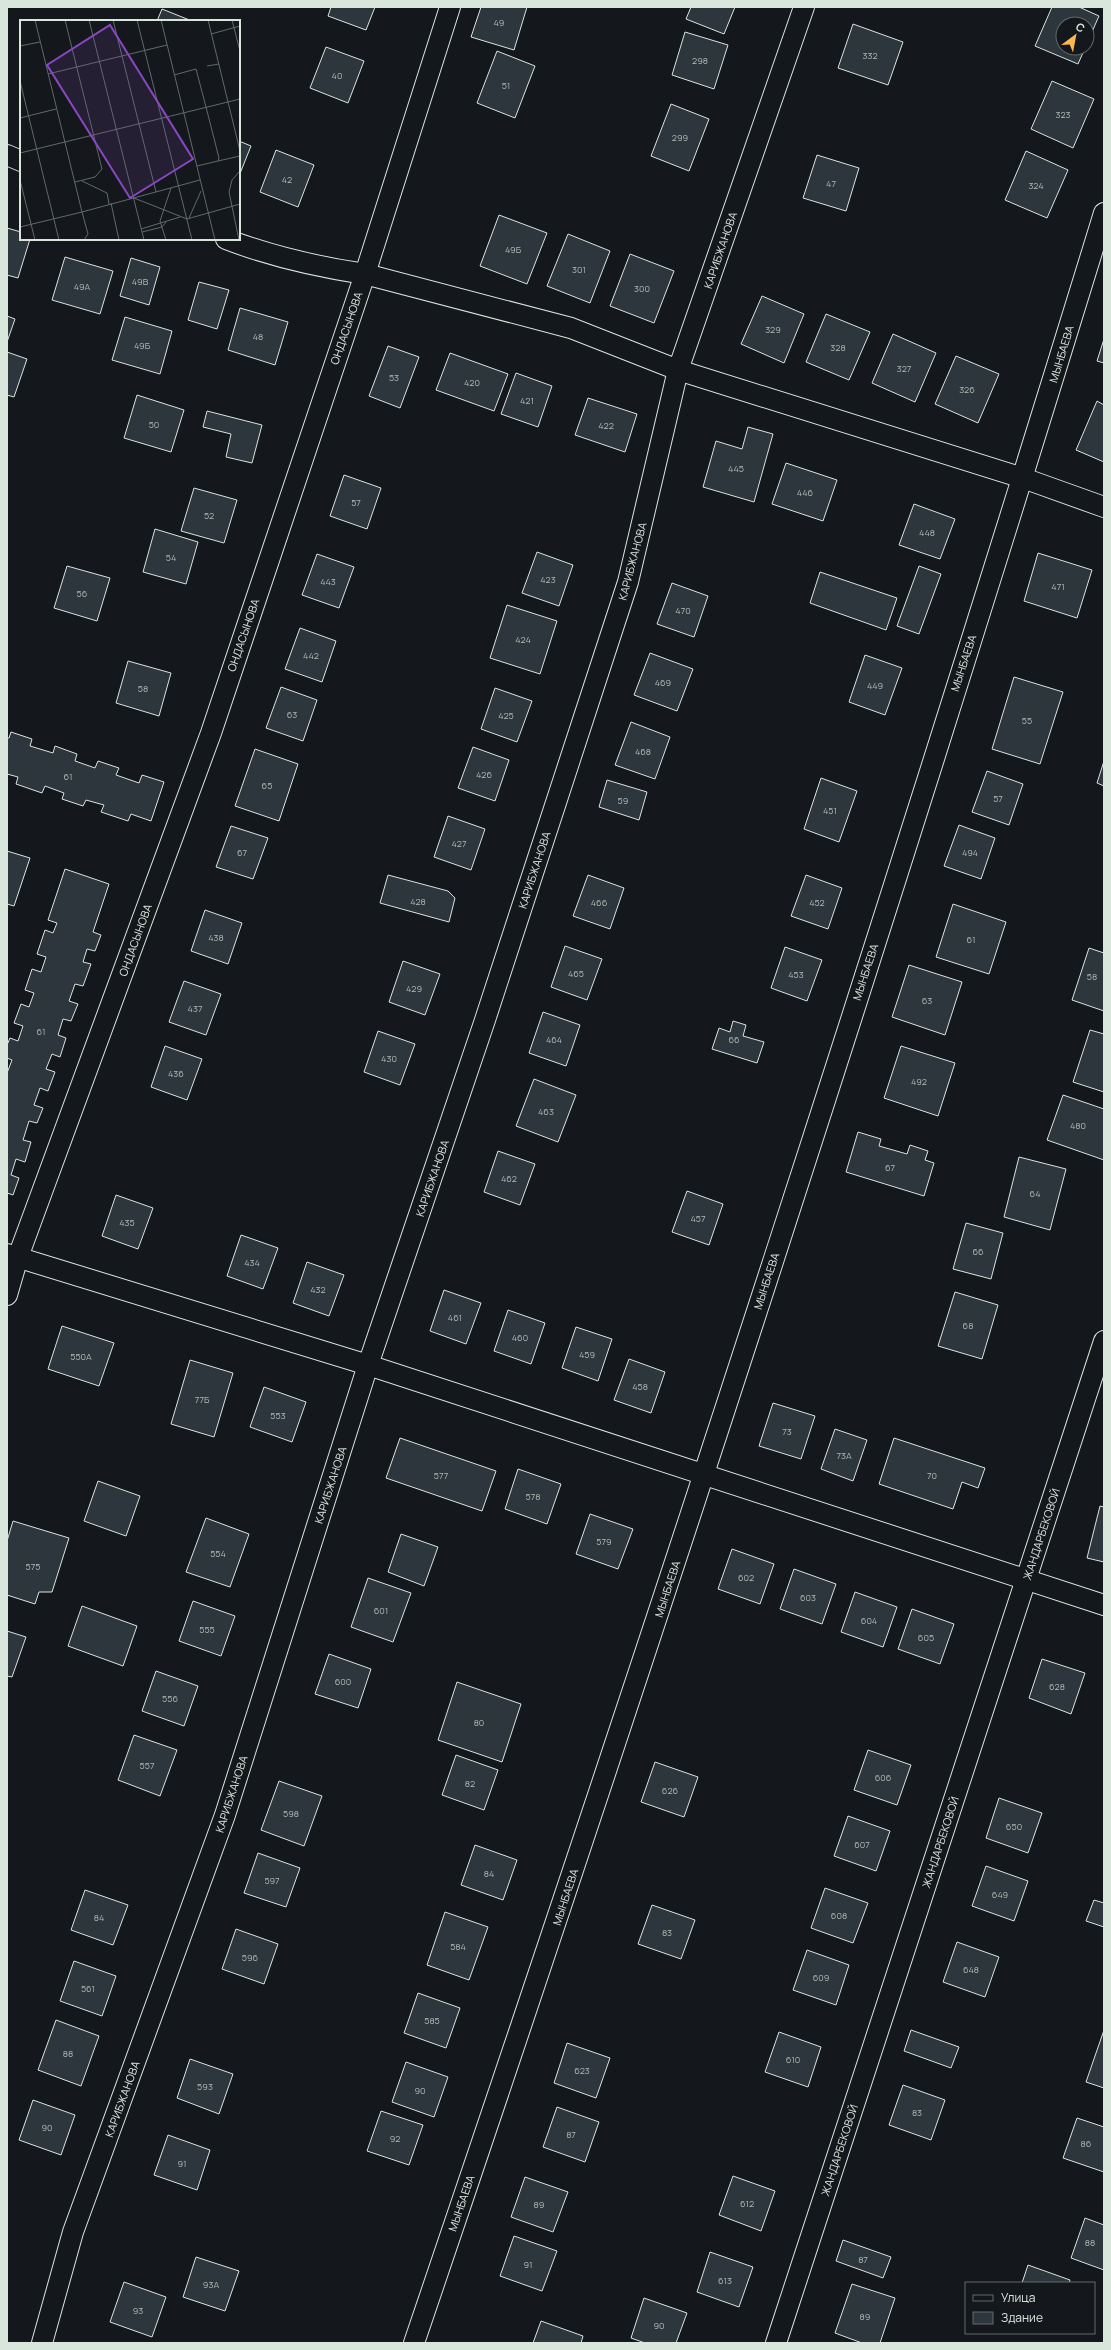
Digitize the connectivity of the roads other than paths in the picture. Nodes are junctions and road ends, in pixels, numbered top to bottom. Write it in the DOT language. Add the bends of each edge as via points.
graph roads {
  1 [pos="450,7"];
  2 [pos="804,7"];
  3 [pos="7,155"];
  4 [pos="20,161"];
  5 [pos="1104,213"];
  6 [pos="229,240"];
  7 [pos="365,274"];
  8 [pos="678,370"];
  9 [pos="1023,478"];
  10 [pos="1104,507"];
  11 [pos="13,1255"];
  12 [pos="7,1295"];
  13 [pos="1104,1341"];
  14 [pos="368,1365"];
  15 [pos="705,1473"];
  16 [pos="1026,1578"];
  17 [pos="1104,1605"];
  18 [pos="42,2343"];
  19 [pos="414,2343"];
  20 [pos="776,2343"];
  1 -- 7 [label="street, ОНДАСЫНОВА"];
  2 -- 8 [label="street, КАРИБЖАНОВА"];
  3 -- 4 [label="street"];
  5 -- 9 [label="street, МЫНБАЕВА"];
  6 -- 7 [label="street" via="324,267"];
  7 -- 8 [label="street" via="571,328"];
  7 -- 11 [label="street, ОНДАСЫНОВА" via="211,733"];
  8 -- 9 [label="street"];
  8 -- 14 [label="street, КАРИБЖАНОВА" via="628,582 485,1020"];
  9 -- 10 [label="street"];
  9 -- 15 [label="street, МЫНБАЕВА"];
  11 -- 12 [label="street, ОНДАСЫНОВА"];
  11 -- 14 [label="street"];
  13 -- 16 [label="street, ЖАНДАРБЕКОВОЙ"];
  14 -- 15 [label="street"];
  14 -- 18 [label="street, КАРИБЖАНОВА" via="225,1815 73,2232"];
  15 -- 16 [label="street"];
  15 -- 19 [label="street, МЫНБАЕВА"];
  16 -- 17 [label="street"];
  16 -- 20 [label="street, ЖАНДАРБЕКОВОЙ"];
}
